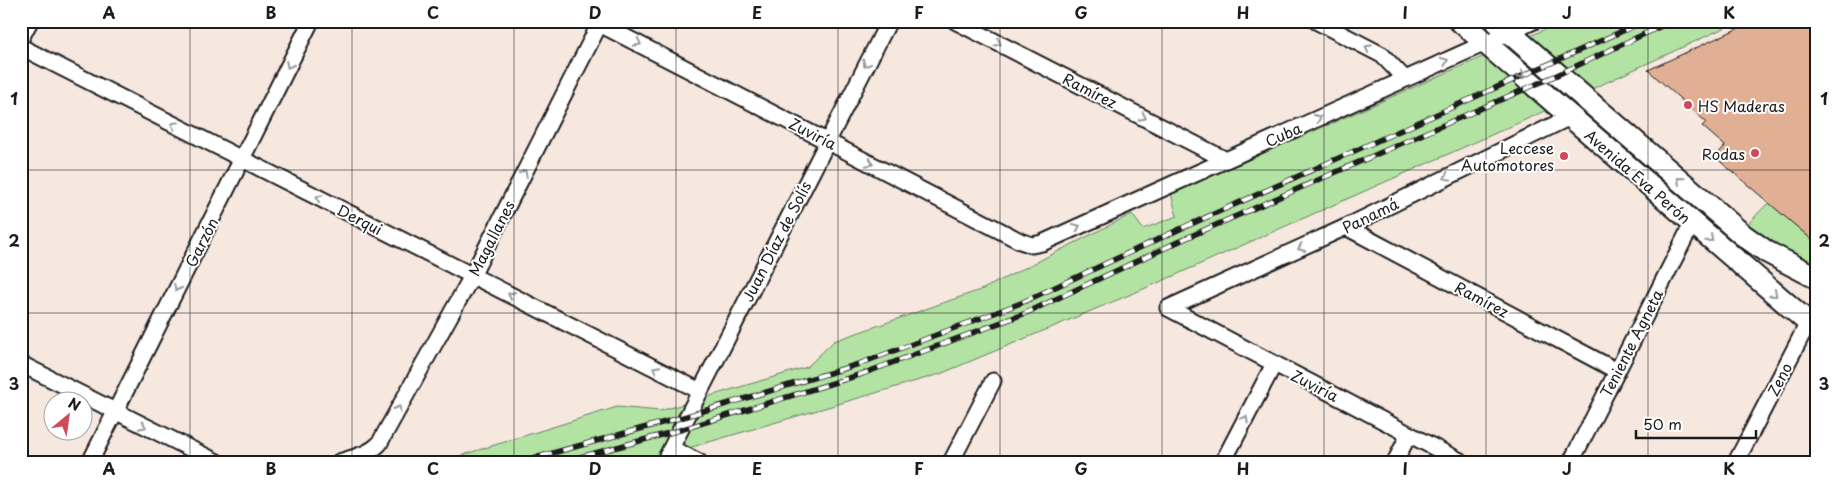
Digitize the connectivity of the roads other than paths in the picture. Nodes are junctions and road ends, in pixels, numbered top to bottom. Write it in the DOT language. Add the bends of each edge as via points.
graph roads {
  1 [pos="30,21"];
  2 [pos="311,21"];
  3 [pos="889,21"];
  4 [pos="955,21"];
  5 [pos="1316,21"];
  6 [pos="1460,21"];
  7 [pos="1534,21"];
  8 [pos="598,22"];
  9 [pos="1502,27"];
  10 [pos="21,38"];
  11 [pos="1484,43"];
  12 [pos="21,48"];
  13 [pos="1406,79"];
  14 [pos="1570,117"];
  15 [pos="827,140"];
  16 [pos="242,159"];
  17 [pos="1226,160"];
  18 [pos="1692,224"];
  19 [pos="1346,227"];
  20 [pos="1032,245"];
  21 [pos="472,276"];
  22 [pos="1817,278"];
  23 [pos="1168,308"];
  24 [pos="1813,326"];
  25 [pos="21,364"];
  26 [pos="1274,364"];
  27 [pos="1617,371"];
  28 [pos="993,381"];
  29 [pos="700,391"];
  30 [pos="115,412"];
  31 [pos="1409,434"];
  32 [pos="671,448"];
  33 [pos="90,462"];
  34 [pos="217,462"];
  35 [pos="340,462"];
  36 [pos="664,462"];
  37 [pos="699,462"];
  38 [pos="951,462"];
  39 [pos="1223,462"];
  40 [pos="1395,462"];
  41 [pos="1462,462"];
  42 [pos="1571,462"];
  43 [pos="1736,462"];
  1 -- 10 [label="street"];
  2 -- 16 [label="street, Garzón, one-way"];
  3 -- 15 [label="street, Juan Díaz de Solís, one-way"];
  4 -- 17 [label="street, Ramírez, one-way"];
  13 -- 5 [label="street, one-way" via="1382,55"];
  6 -- 11 [label="main road, Avenida Eva Perón"];
  7 -- 9 [label="street, Cuba"];
  8 -- 15 [label="street, Zuviría, one-way"];
  21 -- 8 [label="street, Magallanes, one-way"];
  9 -- 11 [label="street, Cuba"];
  22 -- 9 [label="main road, Avenida Eva Perón, one-way" via="1767,252 1743,235"];
  13 -- 11 [label="street, Cuba, one-way"];
  11 -- 14 [label="main road, Avenida Eva Perón, one-way"];
  16 -- 12 [label="street, Derqui, one-way"];
  17 -- 13 [label="street, Cuba, one-way"];
  14 -- 18 [label="main road, Avenida Eva Perón"];
  14 -- 19 [label="street, Panamá, one-way"];
  15 -- 20 [label="street, Zuviría, one-way"];
  15 -- 29 [label="street, Juan Díaz de Solís"];
  21 -- 16 [label="street, Derqui, one-way"];
  16 -- 30 [label="street, Garzón, one-way"];
  20 -- 17 [label="street, Cuba, one-way"];
  18 -- 24 [label="main road, Avenida Eva Perón, one-way"];
  18 -- 27 [label="street, Teniente Agneta"];
  19 -- 23 [label="street, Panamá, one-way"];
  19 -- 27 [label="street, Ramírez"];
  29 -- 21 [label="street, Derqui, one-way"];
  35 -- 21 [label="street, Magallanes, one-way" via="373,450 379,444"];
  23 -- 26 [label="street, Zuviría"];
  24 -- 43 [label="street, Zeno"];
  25 -- 30 [label="street"];
  26 -- 31 [label="street, Zuviría"];
  39 -- 26 [label="street, one-way"];
  27 -- 42 [label="street, Teniente Agneta"];
  28 -- 38 [label="street"];
  29 -- 32 [label="street, Juan Díaz de Solís"];
  30 -- 33 [label="street, Garzón"];
  30 -- 34 [label="street, one-way"];
  31 -- 40 [label="street"];
  31 -- 41 [label="street, Zuviría"];
  32 -- 36 [label="street, Juan Díaz de Solís"];
  32 -- 37 [label="street"];
}
